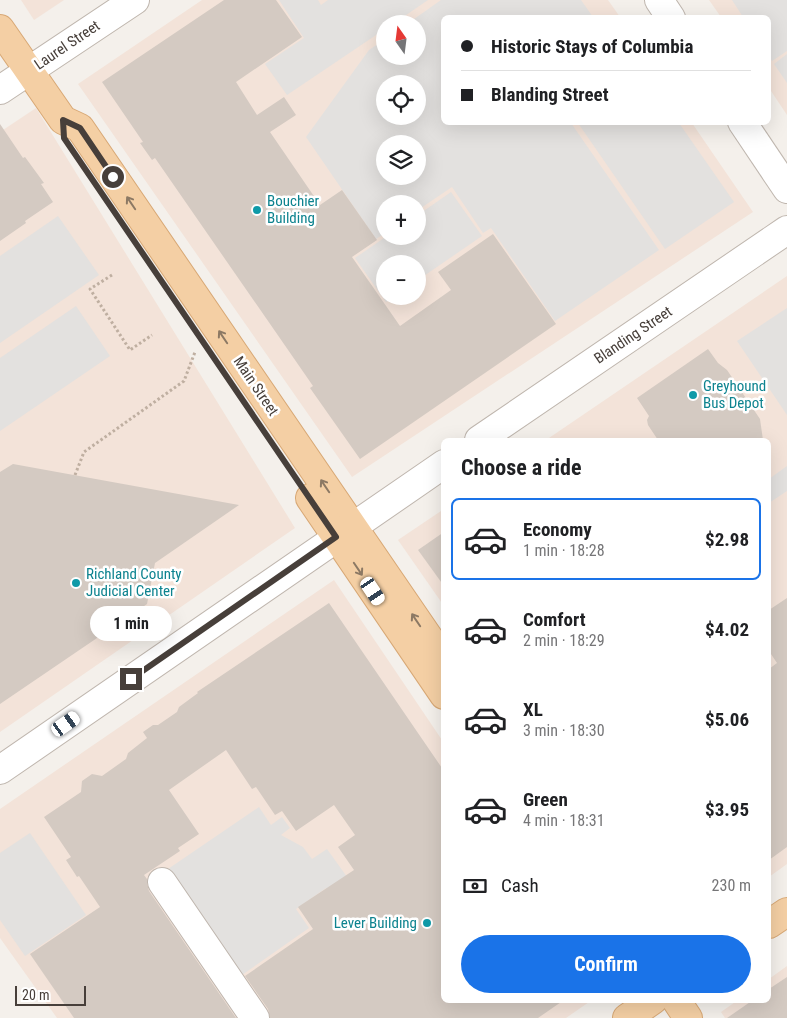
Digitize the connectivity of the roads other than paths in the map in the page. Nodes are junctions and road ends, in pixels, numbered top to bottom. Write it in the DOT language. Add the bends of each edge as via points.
graph roads {
  1 [pos="135,0"];
  2 [pos="659,0"];
  3 [pos="669,15"];
  4 [pos="0,29"];
  5 [pos="28,71"];
  6 [pos="0,90"];
  7 [pos="744,125"];
  8 [pos="787,189"];
  9 [pos="787,230"];
  10 [pos="482,438"];
  11 [pos="441,466"];
  12 [pos="344,532"];
  13 [pos="441,656"];
  14 [pos="441,689"];
  15 [pos="0,770"];
  16 [pos="162,882"];
  17 [pos="787,912"];
  18 [pos="771,923"];
  19 [pos="648,1003"];
  20 [pos="654,1003"];
  21 [pos="678,1003"];
  22 [pos="255,1018"];
  23 [pos="628,1018"];
  24 [pos="664,1018"];
  25 [pos="688,1018"];
  1 -- 5 [label="street, Laurel Street"];
  2 -- 3 [label="street"];
  4 -- 5 [label="main road, Main Street"];
  5 -- 6 [label="street, Laurel Street"];
  5 -- 12 [label="main road, Main Street" via="63,120 64,138"];
  7 -- 8 [label="street"];
  9 -- 10 [label="street, Blanding Street"];
  11 -- 12 [label="street"];
  13 -- 12 [label="main road, Main Street, one-way"];
  12 -- 14 [label="main road, Main Street, one-way"];
  12 -- 15 [label="street"];
  16 -- 22 [label="street"];
  17 -- 18 [label="main road"];
  19 -- 23 [label="main road"];
  20 -- 24 [label="main road"];
  21 -- 25 [label="main road"];
}
